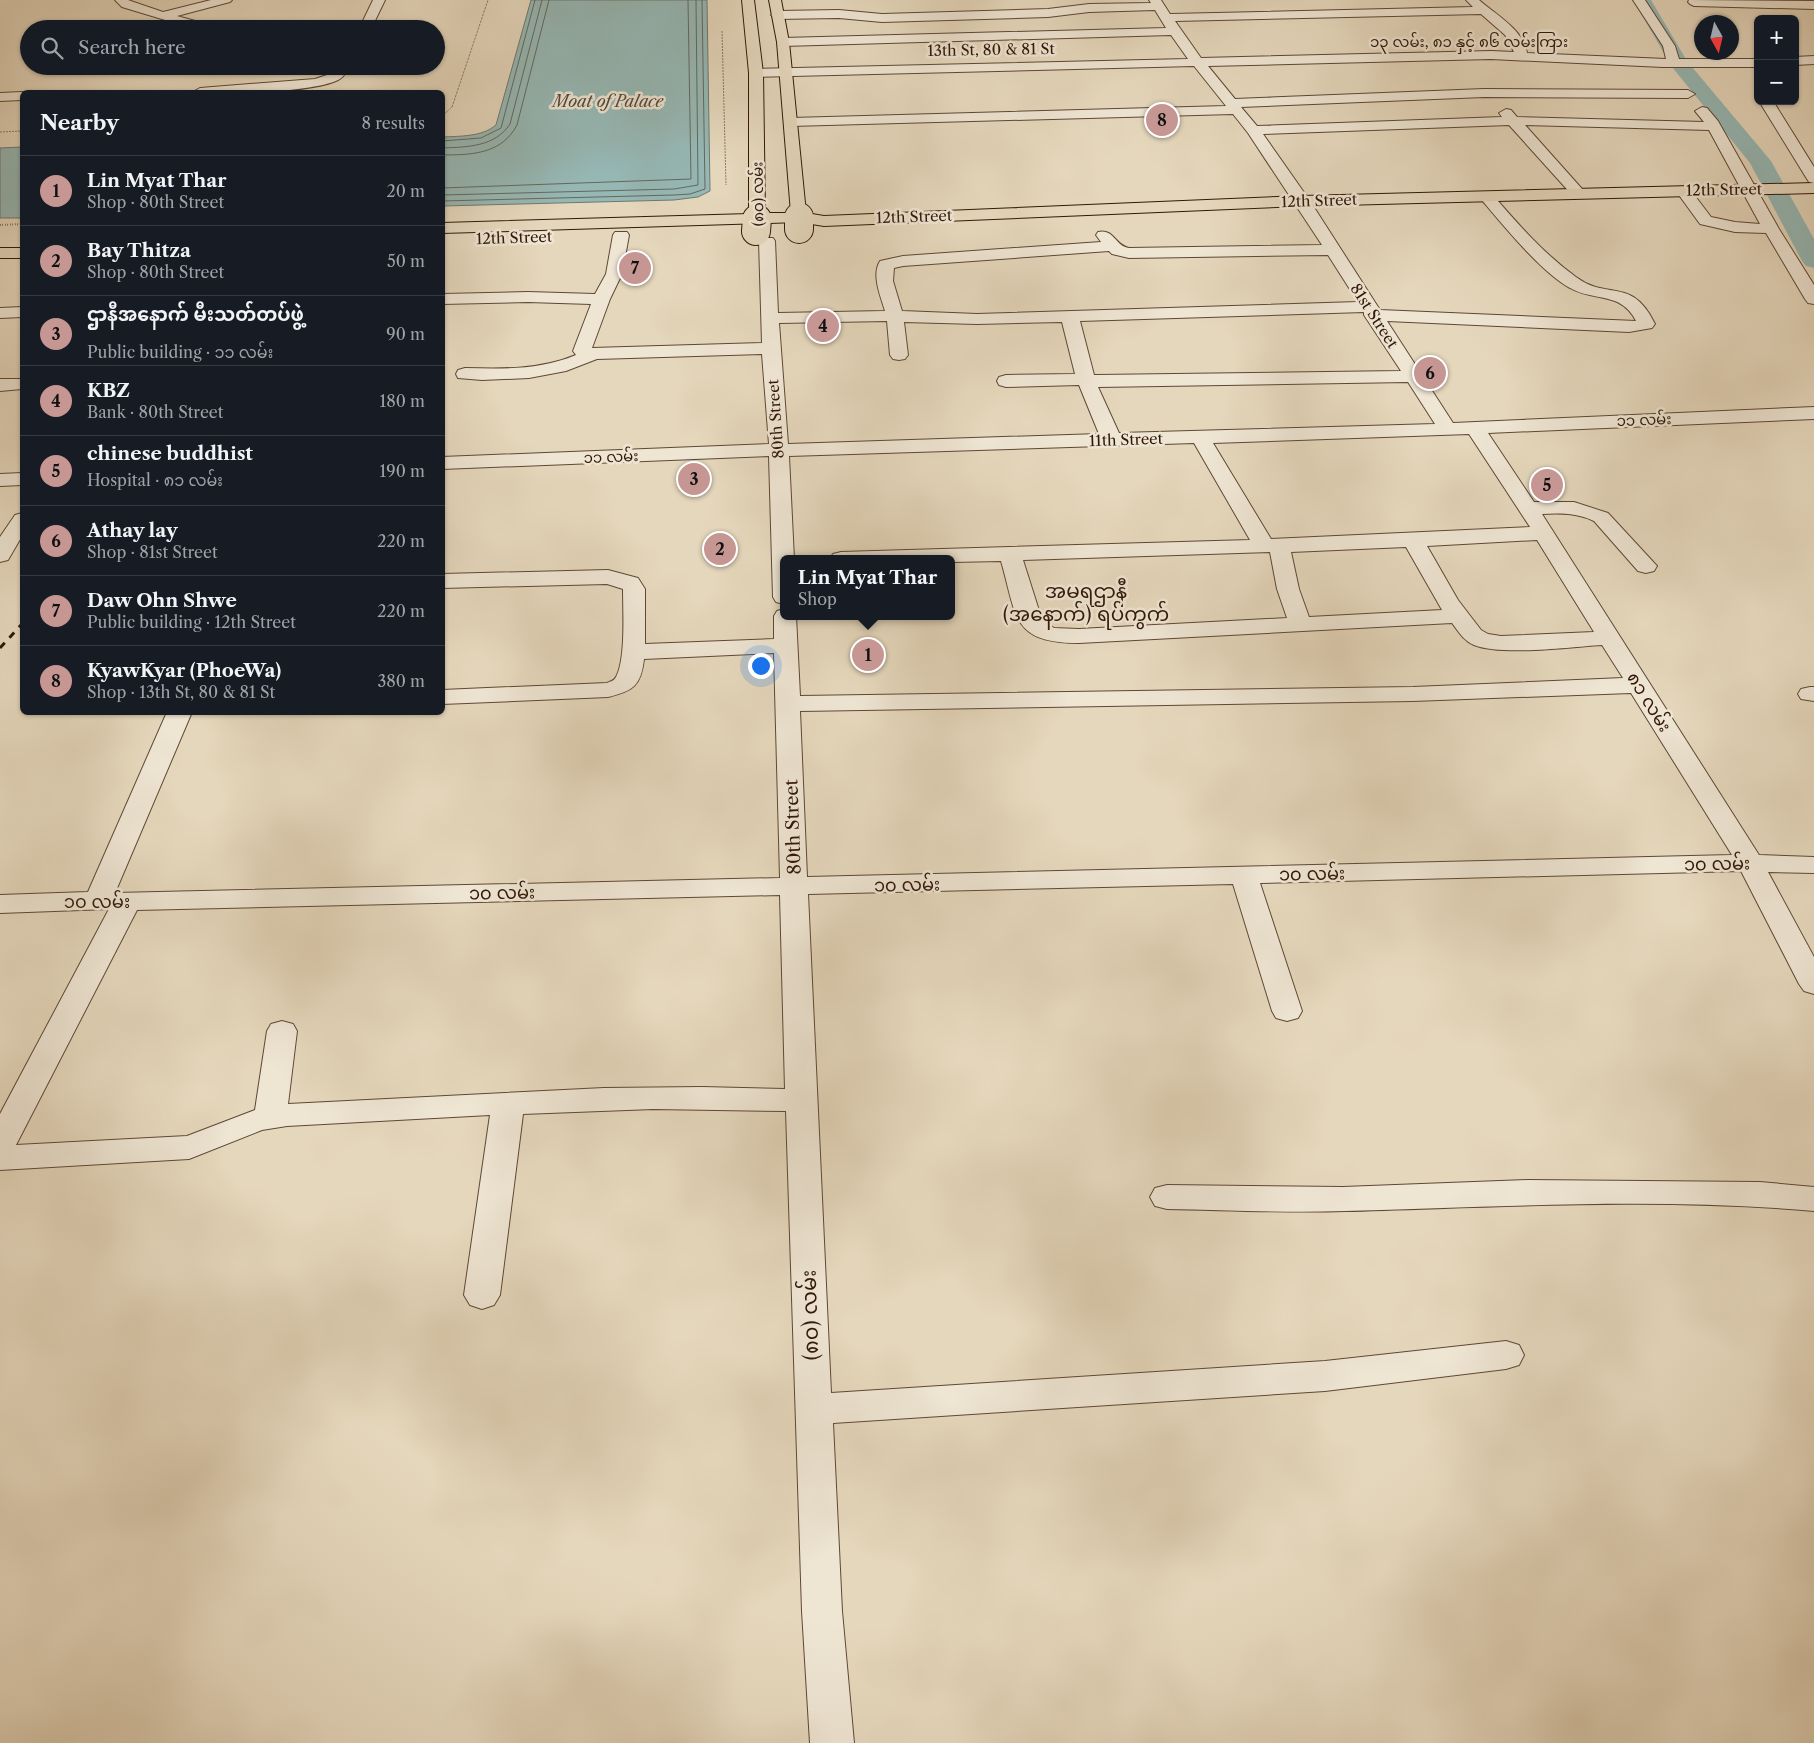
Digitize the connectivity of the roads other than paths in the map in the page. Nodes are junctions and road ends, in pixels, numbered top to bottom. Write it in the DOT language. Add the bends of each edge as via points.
graph roads {
  1 [pos="121,0"];
  2 [pos="379,0"];
  3 [pos="748,0"];
  4 [pos="775,0"];
  5 [pos="1361,0"];
  6 [pos="1472,0"];
  7 [pos="1639,0"];
  8 [pos="218,1"];
  9 [pos="1693,1"];
  10 [pos="1157,3"];
  11 [pos="1814,5"];
  12 [pos="1482,10"];
  13 [pos="777,15"];
  14 [pos="1704,15"];
  15 [pos="164,16"];
  16 [pos="1167,18"];
  17 [pos="1371,19"];
  18 [pos="178,20"];
  19 [pos="369,20"];
  20 [pos="1496,21"];
  21 [pos="1174,31"];
  22 [pos="1495,36"];
  23 [pos="1513,36"];
  24 [pos="783,42"];
  25 [pos="1202,43"];
  26 [pos="1183,44"];
  27 [pos="1521,55"];
  28 [pos="1432,56"];
  29 [pos="1739,60"];
  30 [pos="1814,60"];
  31 [pos="1196,61"];
  32 [pos="1799,61"];
  33 [pos="1448,69"];
  34 [pos="1673,70"];
  35 [pos="1749,71"];
  36 [pos="786,72"];
  37 [pos="756,73"];
  38 [pos="336,75"];
  39 [pos="1460,78"];
  40 [pos="223,90"];
  41 [pos="1484,93"];
  42 [pos="1688,94"];
  43 [pos="20,96"];
  44 [pos="0,97"];
  45 [pos="1768,105"];
  46 [pos="1233,106"];
  47 [pos="1514,121"];
  48 [pos="791,122"];
  49 [pos="1713,126"];
  50 [pos="1253,130"];
  51 [pos="1814,179"];
  52 [pos="1814,188"];
  53 [pos="1758,189"];
  54 [pos="1684,191"];
  55 [pos="1578,193"];
  56 [pos="1486,196"];
  57 [pos="1302,202"];
  58 [pos="799,223"];
  59 [pos="445,228"];
  60 [pos="1772,229"];
  61 [pos="760,230"];
  62 [pos="620,235"];
  63 [pos="20,239"];
  64 [pos="0,240"];
  65 [pos="445,240"];
  66 [pos="1332,250"];
  67 [pos="0,253"];
  68 [pos="20,253"];
  69 [pos="445,299"];
  70 [pos="601,299"];
  71 [pos="1814,299"];
  72 [pos="1370,311"];
  73 [pos="20,312"];
  74 [pos="0,313"];
  75 [pos="1070,316"];
  76 [pos="894,317"];
  77 [pos="770,318"];
  78 [pos="771,348"];
  79 [pos="591,355"];
  80 [pos="899,355"];
  81 [pos="466,374"];
  82 [pos="1414,376"];
  83 [pos="1086,379"];
  84 [pos="1006,381"];
  85 [pos="20,384"];
  86 [pos="0,385"];
  87 [pos="1814,413"];
  88 [pos="1474,427"];
  89 [pos="1447,428"];
  90 [pos="1200,437"];
  91 [pos="1112,440"];
  92 [pos="779,451"];
  93 [pos="445,463"];
  94 [pos="20,479"];
  95 [pos="0,480"];
  96 [pos="1528,508"];
  97 [pos="20,522"];
  98 [pos="1544,533"];
  99 [pos="1414,540"];
  100 [pos="1271,545"];
  101 [pos="1010,554"];
  102 [pos="784,555"];
  103 [pos="0,556"];
  104 [pos="955,556"];
  105 [pos="1646,566"];
  106 [pos="445,581"];
  107 [pos="1459,616"];
  108 [pos="785,620"];
  109 [pos="1300,624"];
  110 [pos="1610,638"];
  111 [pos="786,645"];
  112 [pos="633,652"];
  113 [pos="1639,685"];
  114 [pos="445,697"];
  115 [pos="788,704"];
  116 [pos="179,715"];
  117 [pos="1750,863"];
  118 [pos="1814,865"];
  119 [pos="1244,876"];
  120 [pos="795,888"];
  121 [pos="113,901"];
  122 [pos="0,904"];
  123 [pos="1810,968"];
  124 [pos="1287,1011"];
  125 [pos="282,1030"];
  126 [pos="801,1101"];
  127 [pos="508,1103"];
  128 [pos="270,1117"];
  129 [pos="0,1145"];
  130 [pos="0,1158"];
  131 [pos="1167,1197"];
  132 [pos="1814,1199"];
  133 [pos="482,1295"];
  134 [pos="1506,1355"];
  135 [pos="814,1409"];
  136 [pos="832,1743"];
  1 -- 15 [label="street"];
  2 -- 19 [label="street"];
  3 -- 37 [label="main road, (၈၀) လမ်း"];
  4 -- 13 [label="main road"];
  5 -- 17 [label="street"];
  6 -- 12 [label="street"];
  7 -- 34 [label="street" via="1668,46"];
  8 -- 15 [label="street"];
  9 -- 11 [label="street"];
  9 -- 14 [label="street"];
  10 -- 13 [label="street" via="1048,13 882,18 839,14"];
  10 -- 16 [label="street, 81st Street"];
  12 -- 17 [label="street"];
  12 -- 20 [label="street"];
  13 -- 24 [label="main road"];
  15 -- 18 [label="street"];
  16 -- 17 [label="street"];
  16 -- 21 [label="street, 81st Street"];
  17 -- 20 [label="street"];
  20 -- 23 [label="street"];
  21 -- 24 [label="street"];
  21 -- 26 [label="street, 81st Street"];
  22 -- 23 [label="street"];
  23 -- 27 [label="street"];
  24 -- 36 [label="main road"];
  25 -- 26 [label="street"];
  26 -- 31 [label="street, 81st Street"];
  27 -- 28 [label="street, ၁၃ လမ်း, ၈၁ နှင့် ၈၆ လမ်းကြား"];
  27 -- 34 [label="street, ၁၃ လမ်း, ၈၁ နှင့် ၈၆ လမ်းကြား"];
  28 -- 31 [label="street, ၁၃ လမ်း, ၈၁ နှင့် ၈၆ လမ်းကြား"];
  28 -- 33 [label="street"];
  29 -- 35 [label="street"];
  30 -- 32 [label="street"];
  31 -- 36 [label="street, 13th St, 80 & 81 St"];
  31 -- 46 [label="street, 81st Street"];
  34 -- 35 [label="street, ၁၃ လမ်း, ၈၁ နှင့် ၈၆ လမ်းကြား"];
  34 -- 42 [label="street"];
  36 -- 37 [label="street, 13th St, 80 & 81 St"];
  36 -- 48 [label="main road"];
  37 -- 61 [label="main road, (၈၀) လမ်း"];
  38 -- 40 [label="street" via="317,82"];
  39 -- 41 [label="street"];
  41 -- 42 [label="street"];
  41 -- 46 [label="street"];
  41 -- 47 [label="street"];
  42 -- 49 [label="street"];
  43 -- 44 [label="street"];
  45 -- 51 [label="street"];
  46 -- 48 [label="street"];
  46 -- 50 [label="street, 81st Street"];
  47 -- 49 [label="street"];
  47 -- 50 [label="street"];
  47 -- 55 [label="street"];
  48 -- 58 [label="main road"];
  49 -- 53 [label="street"];
  50 -- 57 [label="street, 81st Street"];
  52 -- 53 [label="main road, 12th Street"];
  53 -- 54 [label="main road, 12th Street"];
  53 -- 60 [label="street"];
  54 -- 55 [label="main road, 12th Street"];
  54 -- 60 [label="street" via="1706,221"];
  55 -- 56 [label="main road, 12th Street"];
  56 -- 57 [label="main road, 12th Street"];
  56 -- 72 [label="street" via="1514,229 1571,282 1633,304 1646,324 1629,327"];
  57 -- 58 [label="main road, 12th Street"];
  57 -- 66 [label="street, 81st Street"];
  58 -- 61 [label="street, (၈၀) လမ်း"];
  58 -- 61 [label="main road, 12th Street"];
  59 -- 61 [label="main road, 12th Street"];
  60 -- 71 [label="street"];
  61 -- 62 [label="main road, 12th Street"];
  61 -- 77 [label="street, 80th Street"];
  62 -- 65 [label="main road, 12th Street"];
  62 -- 70 [label="street" via="614,274"];
  63 -- 64 [label="main road"];
  66 -- 72 [label="street, 81st Street"];
  66 -- 76 [label="street" via="1141,253 1118,251 1109,241 895,262 886,265 885,281"];
  67 -- 68 [label="main road"];
  69 -- 70 [label="street"];
  70 -- 79 [label="street" via="582,351"];
  72 -- 75 [label="street"];
  72 -- 82 [label="street, 81st Street"];
  73 -- 74 [label="street"];
  75 -- 76 [label="street"];
  75 -- 83 [label="street" via="1076,351"];
  76 -- 77 [label="street"];
  76 -- 80 [label="street"];
  77 -- 78 [label="street, 80th Street"];
  78 -- 79 [label="street"];
  78 -- 92 [label="street, 80th Street"];
  79 -- 81 [label="street" via="567,366 541,371"];
  82 -- 83 [label="street" via="1162,381"];
  82 -- 89 [label="street, 81st Street"];
  83 -- 84 [label="street"];
  83 -- 91 [label="street"];
  85 -- 86 [label="street"];
  87 -- 88 [label="street, ၁၁ လမ်း"];
  88 -- 89 [label="street, 11th Street"];
  88 -- 96 [label="street, ၈၁ လမ်း"];
  89 -- 90 [label="street, 11th Street"];
  90 -- 91 [label="street, 11th Street"];
  90 -- 100 [label="street"];
  91 -- 92 [label="street, 11th Street"];
  92 -- 93 [label="street, ၁၁ လမ်း"];
  92 -- 102 [label="street, 80th Street"];
  94 -- 95 [label="street"];
  96 -- 98 [label="street, ၈၁ လမ်း"];
  96 -- 105 [label="street" via="1577,508 1592,512 1601,517"];
  97 -- 103 [label="street"];
  98 -- 99 [label="street"];
  98 -- 110 [label="street, ၈၁ လမ်း"];
  99 -- 100 [label="street"];
  99 -- 107 [label="street"];
  100 -- 101 [label="street"];
  100 -- 109 [label="street"];
  101 -- 104 [label="street"];
  101 -- 109 [label="street" via="1031,623 1036,629 1053,636"];
  106 -- 112 [label="street" via="620,579 630,583 634,589"];
  107 -- 109 [label="street"];
  107 -- 110 [label="street" via="1473,635 1491,642"];
  108 -- 111 [label="street, 80th Street"];
  110 -- 113 [label="street, ၈၁ လမ်း"];
  111 -- 112 [label="street"];
  111 -- 115 [label="street, 80th Street"];
  112 -- 114 [label="street" via="626,682 608,690"];
  113 -- 115 [label="street" via="1413,694"];
  113 -- 117 [label="street, ၈၁ လမ်း"];
  115 -- 120 [label="street, 80th Street"];
  116 -- 121 [label="street"];
  117 -- 118 [label="street, ၁၀ လမ်း"];
  117 -- 119 [label="street, ၁၀ လမ်း"];
  117 -- 123 [label="street, ၈၁ လမ်း"];
  119 -- 120 [label="street, ၁၀ လမ်း"];
  119 -- 124 [label="street"];
  120 -- 121 [label="street, ၁၀ လမ်း"];
  120 -- 126 [label="street, (၈၀) လမ်း"];
  121 -- 122 [label="street, ၁၀ လမ်း"];
  121 -- 129 [label="street"];
  125 -- 128 [label="street"];
  126 -- 127 [label="street" via="661,1097"];
  126 -- 135 [label="street, (၈၀) လမ်း"];
  127 -- 128 [label="street"];
  127 -- 133 [label="street"];
  128 -- 130 [label="street" via="189,1147"];
  131 -- 132 [label="street" via="1343,1199 1630,1192 1760,1194"];
  134 -- 135 [label="street" via="1325,1376"];
  135 -- 136 [label="street, (၈၀) လမ်း" via="822,1611"];
}
